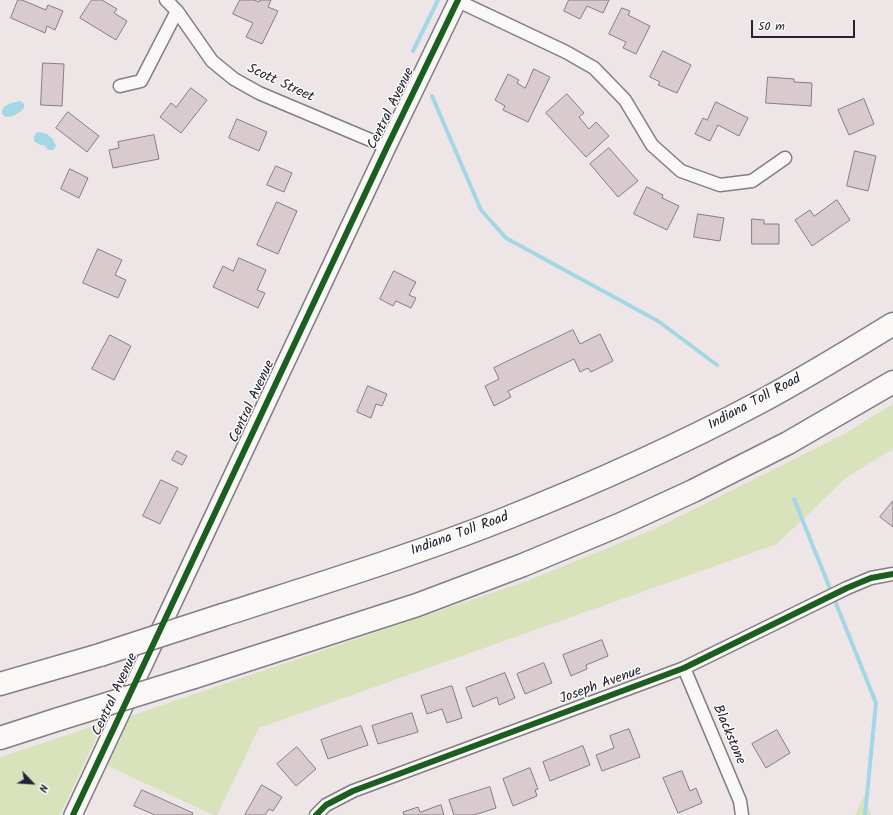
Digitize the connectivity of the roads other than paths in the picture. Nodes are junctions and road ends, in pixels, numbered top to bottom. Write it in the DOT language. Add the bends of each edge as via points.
graph roads {
  1 [pos="166,0"];
  2 [pos="458,0"];
  3 [pos="177,10"];
  4 [pos="120,86"];
  5 [pos="387,147"];
  6 [pos="785,158"];
  7 [pos="893,324"];
  8 [pos="893,382"];
  9 [pos="893,574"];
  10 [pos="684,668"];
  11 [pos="8,682"];
  12 [pos="9,736"];
  13 [pos="73,815"];
  14 [pos="316,815"];
  15 [pos="742,815"];
  1 -- 3 [label="street, Scott Street"];
  2 -- 5 [label="street, Central Avenue"];
  2 -- 6 [label="street" via="594,68 625,100 652,145 681,171 720,185 752,181"];
  3 -- 4 [label="street" via="141,81"];
  3 -- 5 [label="street, Scott Street" via="212,61 234,79 259,93"];
  5 -- 13 [label="street, Central Avenue"];
  7 -- 11 [label="highway, Indiana Toll Road, bridge" via="760,402 668,449 501,520 413,553 100,655"];
  8 -- 12 [label="highway, bridge" via="788,443 693,491 523,565 417,605"];
  9 -- 10 [label="street, Joseph Avenue" via="871,578 847,588"];
  10 -- 14 [label="street, Joseph Avenue" via="353,791 326,806"];
  10 -- 15 [label="street, Blackstone" via="740,801"];
}
